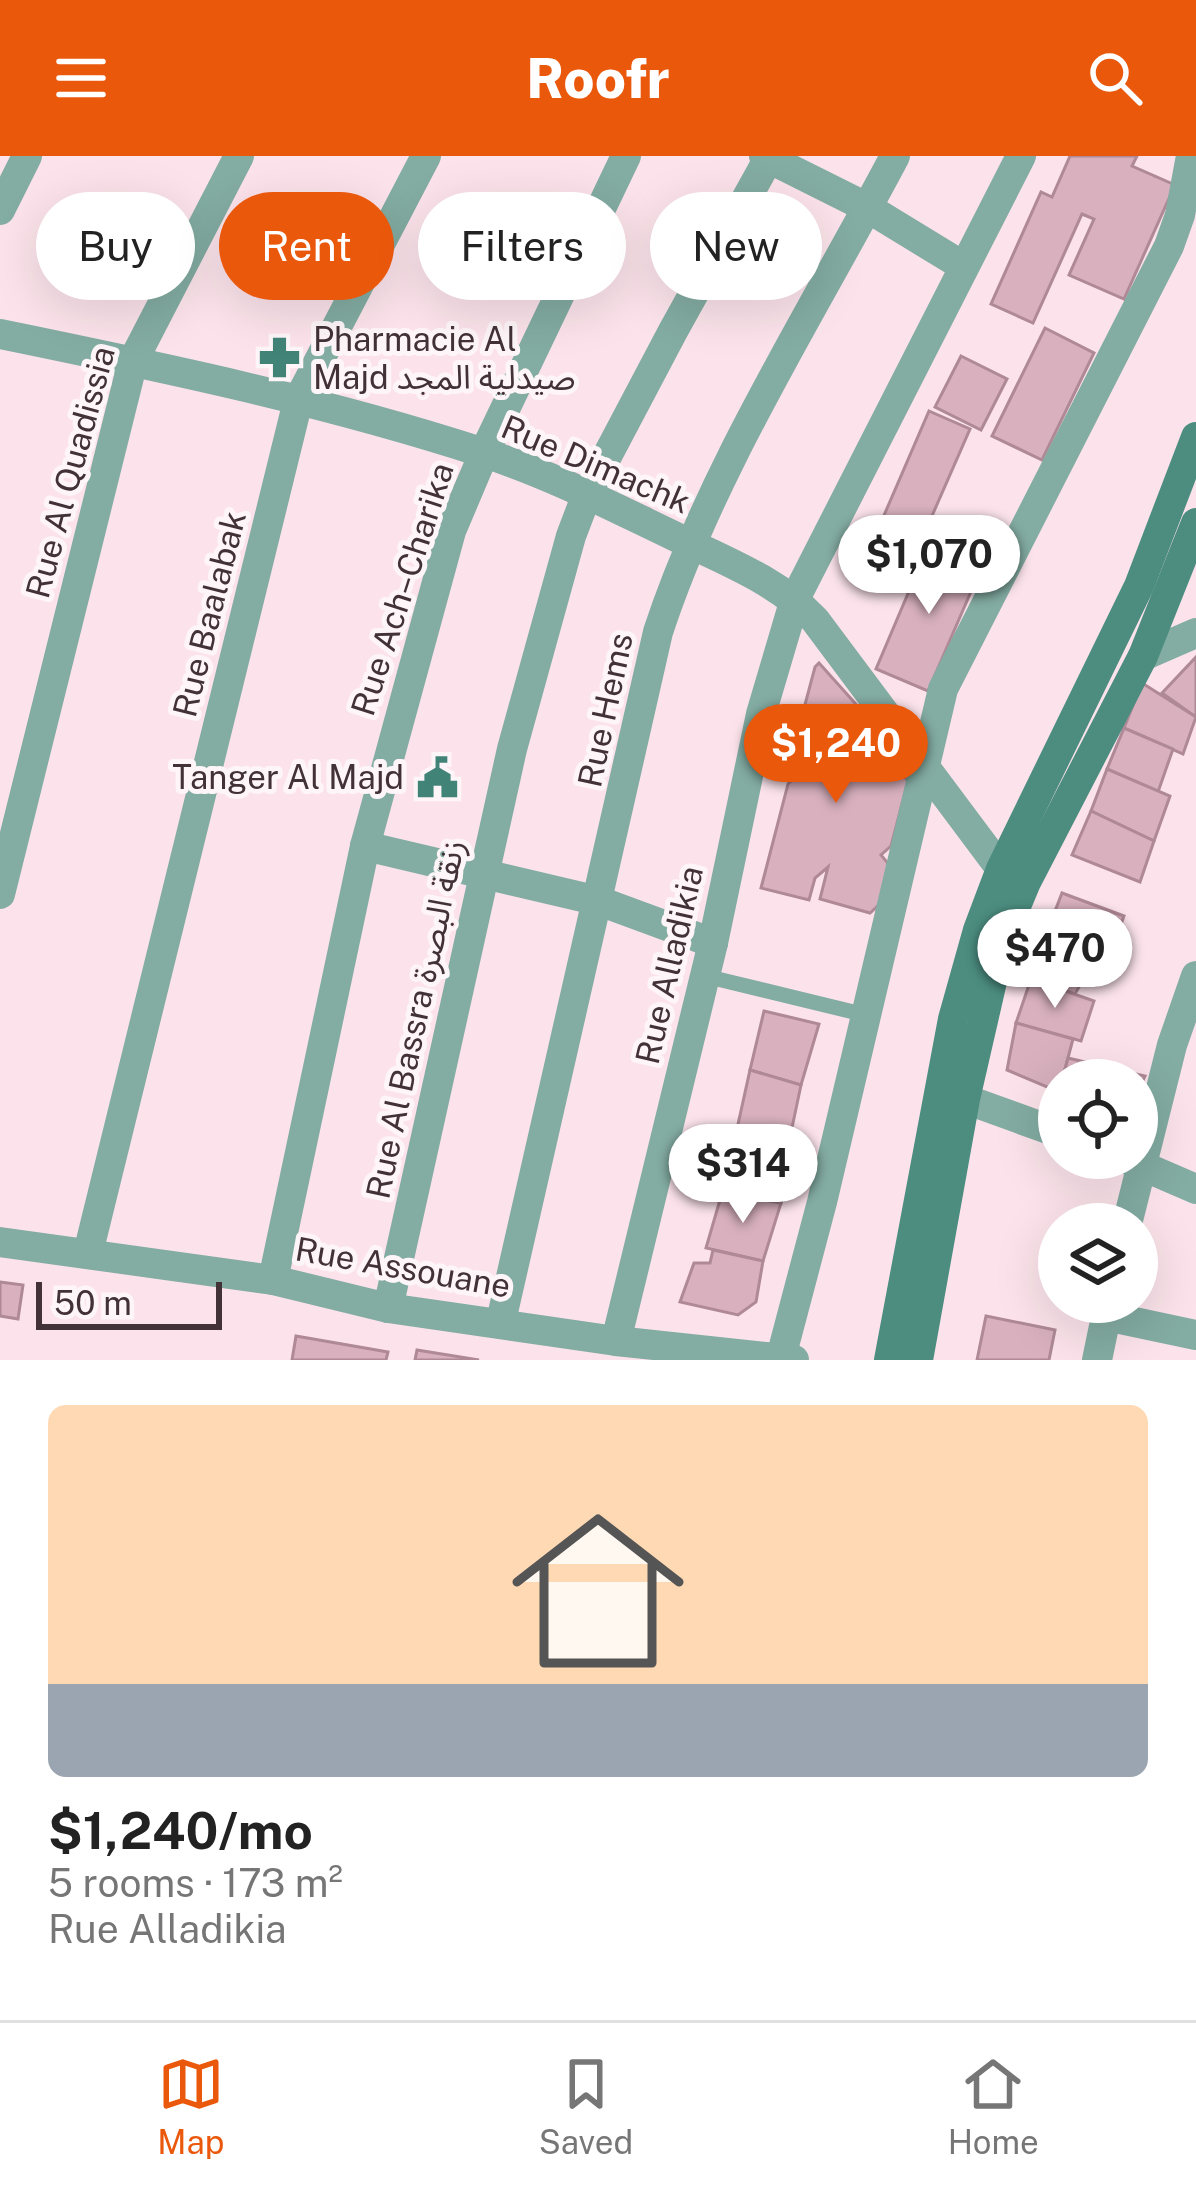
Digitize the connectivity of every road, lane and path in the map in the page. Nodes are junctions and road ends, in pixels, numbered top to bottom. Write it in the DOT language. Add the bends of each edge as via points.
graph roads {
  1 [pos="27,156"];
  2 [pos="239,156"];
  3 [pos="426,156"];
  4 [pos="626,156"];
  5 [pos="895,156"];
  6 [pos="1021,156"];
  7 [pos="1191,156"];
  8 [pos="768,157"];
  9 [pos="868,208"];
  10 [pos="0,210"];
  11 [pos="963,266"];
  12 [pos="0,334"];
  13 [pos="133,362"];
  14 [pos="298,400"];
  15 [pos="1196,437"];
  16 [pos="484,453"];
  17 [pos="587,494"];
  18 [pos="1196,523"];
  19 [pos="690,544"];
  20 [pos="795,599"];
  21 [pos="1196,633"];
  22 [pos="1143,656"];
  23 [pos="927,766"];
  24 [pos="365,846"];
  25 [pos="484,873"];
  26 [pos="1013,876"];
  27 [pos="0,894"];
  28 [pos="599,901"];
  29 [pos="713,943"];
  30 [pos="705,976"];
  31 [pos="1196,976"];
  32 [pos="866,1015"];
  33 [pos="1184,1048"];
  34 [pos="965,1099"];
  35 [pos="1158,1105"];
  36 [pos="1038,1125"];
  37 [pos="1158,1173"];
  38 [pos="1196,1189"];
  39 [pos="0,1242"];
  40 [pos="88,1253"];
  41 [pos="273,1280"];
  42 [pos="388,1307"];
  43 [pos="501,1322"];
  44 [pos="1104,1323"];
  45 [pos="1155,1323"];
  46 [pos="1196,1335"];
  47 [pos="616,1341"];
  48 [pos="788,1359"];
  49 [pos="889,1360"];
  50 [pos="918,1360"];
  51 [pos="1097,1360"];
  1 -- 10 [label="street"];
  2 -- 13 [label="street, Rue Al Quadissia"];
  3 -- 14 [label="street, Rue Baalabak"];
  4 -- 16 [label="street, Rue Ach–Charika"];
  5 -- 9 [label="street, Rue Hems"];
  6 -- 11 [label="street, Rue Alladikia"];
  7 -- 23 [label="street" via="1169,246 951,670"];
  8 -- 9 [label="street"];
  8 -- 17 [label="street, Rue Al Bassra زنقة البصرة"];
  9 -- 11 [label="street"];
  9 -- 19 [label="street, Rue Hems"];
  11 -- 20 [label="street, Rue Alladikia"];
  12 -- 13 [label="street, Rue Dimachk"];
  13 -- 14 [label="street, Rue Dimachk"];
  13 -- 27 [label="street, Rue Al Quadissia"];
  14 -- 16 [label="street, Rue Dimachk"];
  14 -- 40 [label="street, Rue Baalabak"];
  15 -- 26 [label="main road"];
  16 -- 17 [label="street, Rue Dimachk"];
  16 -- 24 [label="street, Rue Ach–Charika" via="451,531"];
  17 -- 19 [label="street, Rue Dimachk"];
  17 -- 25 [label="street, Rue Al Bassra زنقة البصرة" via="556,585"];
  18 -- 22 [label="main road"];
  19 -- 20 [label="street, Rue Dimachk"];
  19 -- 28 [label="street, Rue Hems" via="658,632"];
  20 -- 23 [label="street, Rue Dimachk"];
  20 -- 29 [label="street, Rue Alladikia" via="761,714"];
  21 -- 22 [label="street"];
  22 -- 26 [label="main road"];
  23 -- 26 [label="street, Rue Dimachk"];
  23 -- 32 [label="street"];
  24 -- 25 [label="street"];
  24 -- 41 [label="street, Rue Ach–Charika"];
  25 -- 28 [label="street"];
  25 -- 42 [label="street, Rue Al Bassra زنقة البصرة"];
  26 -- 34 [label="main road"];
  26 -- 49 [label="main road" via="978,930 953,1019"];
  28 -- 29 [label="street"];
  28 -- 43 [label="street, Rue Hems"];
  29 -- 30 [label="street, Rue Alladikia"];
  30 -- 32 [label="lane"];
  30 -- 47 [label="street, Rue Alladikia"];
  31 -- 33 [label="street"];
  32 -- 48 [label="street"];
  33 -- 35 [label="street"];
  34 -- 36 [label="street"];
  34 -- 50 [label="main road"];
  37 -- 38 [label="street"];
  39 -- 40 [label="street, Rue Assouane"];
  40 -- 41 [label="street, Rue Assouane"];
  41 -- 42 [label="street, Rue Assouane"];
  42 -- 43 [label="street, Rue Assouane"];
  43 -- 47 [label="street, Rue Assouane"];
  44 -- 51 [label="street"];
  45 -- 46 [label="street"];
  47 -- 48 [label="street, Rue Assouane"];
}
